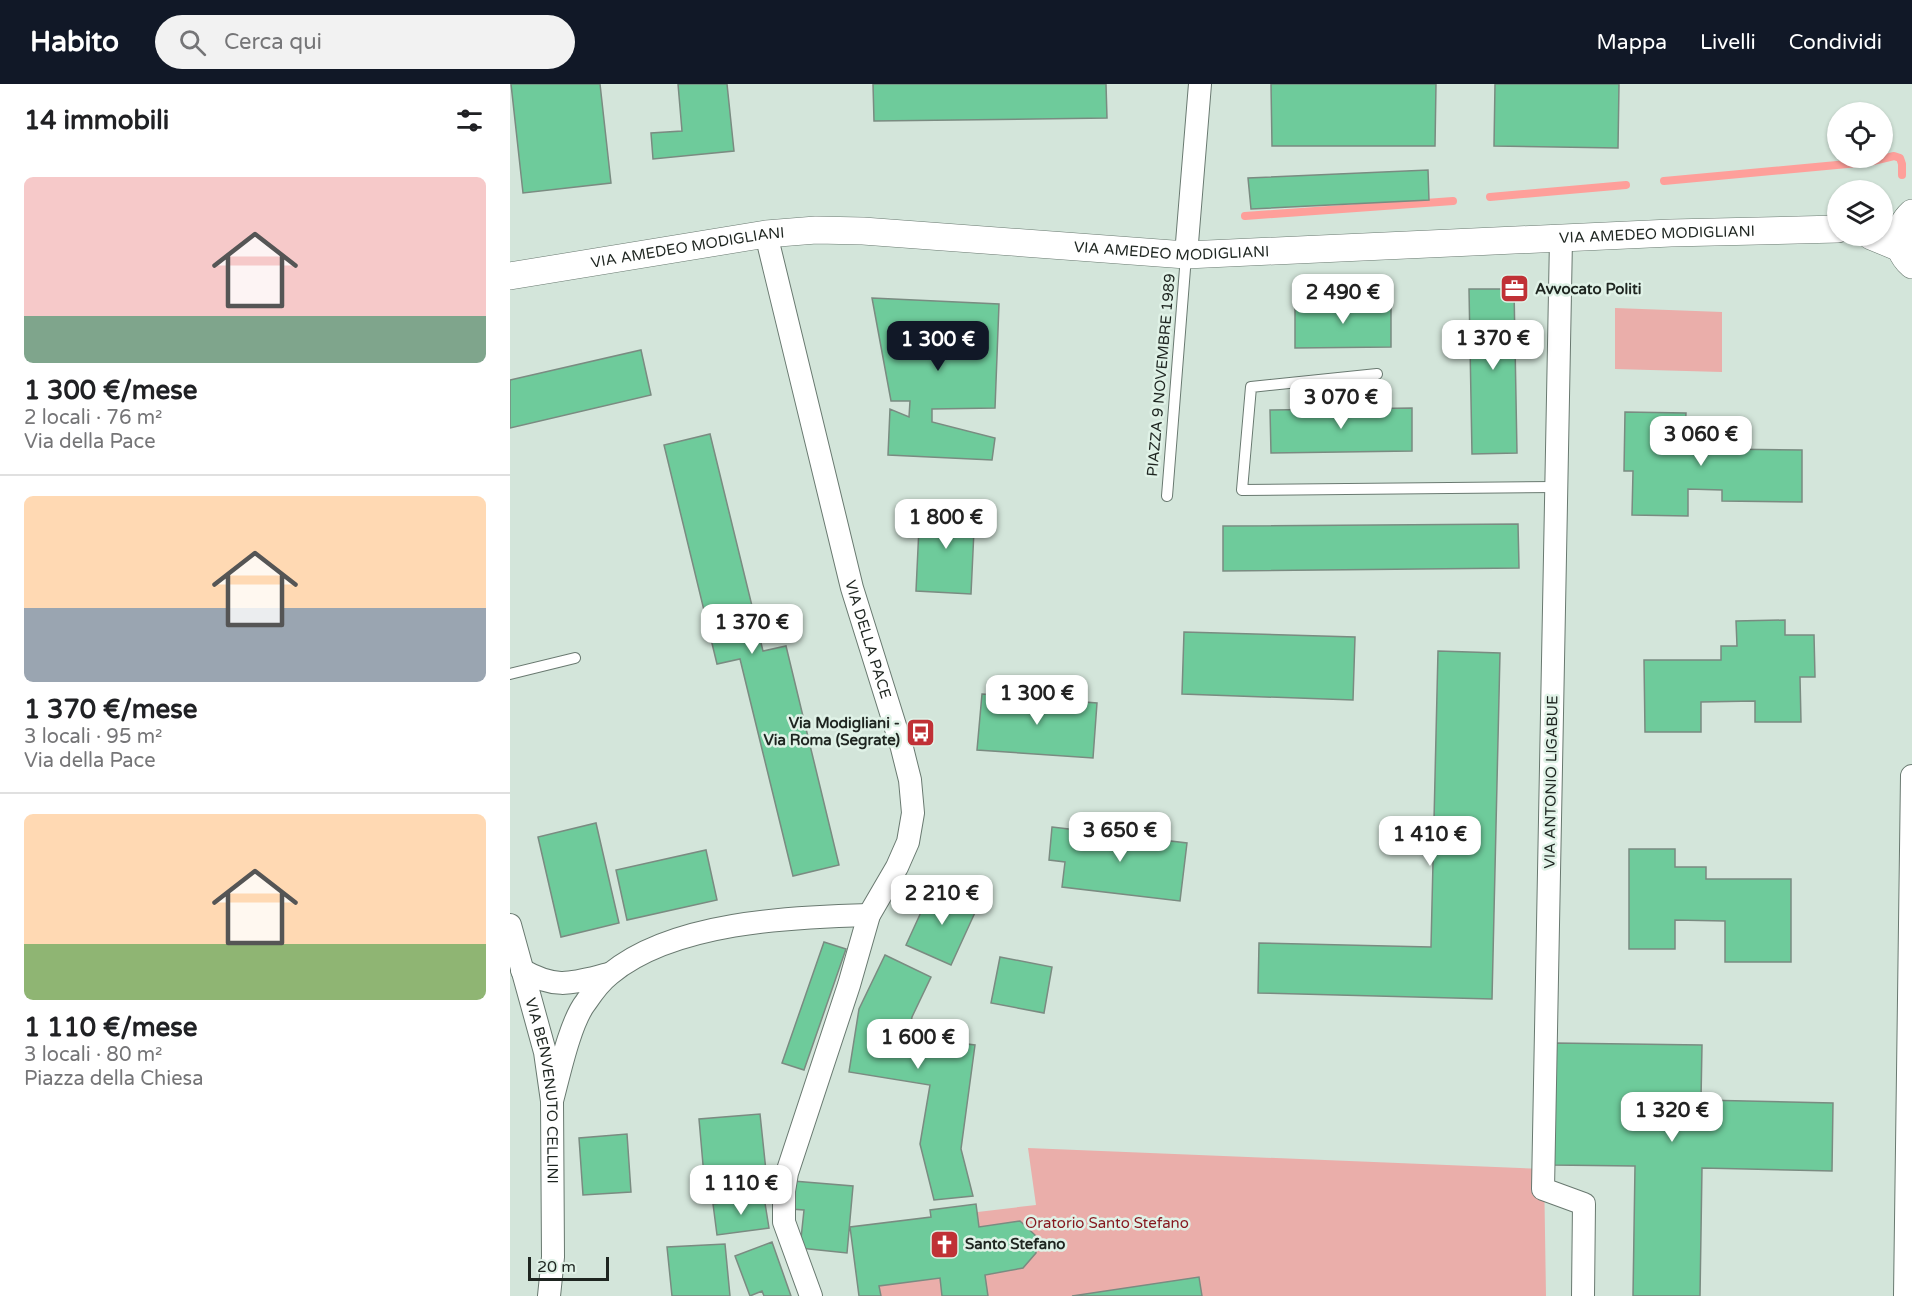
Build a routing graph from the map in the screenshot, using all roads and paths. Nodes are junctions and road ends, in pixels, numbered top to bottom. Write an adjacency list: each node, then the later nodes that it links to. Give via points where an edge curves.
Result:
1 (1200, 84): 8 (street)
2 (1910, 215): 3 (street); 9 (street, via 1899,238)
3 (1893, 219)
4 (1827, 228): 6 (street, VIA AMEDEO MODIGLIANI)
5 (766, 234): 8 (street, VIA AMEDEO MODIGLIANI, via 863,231); 10 (street, VIA AMEDEO MODIGLIANI); 17 (street, VIA DELLA PACE, via 852,588 910,780 913,813 908,842)
6 (1561, 239): 8 (street, VIA AMEDEO MODIGLIANI); 12 (street, VIA ANTONIO LIGABUE)
7 (1888, 246): 9 (street)
8 (1186, 255): 13 (lane, PIAZZA 9 NOVEMBRE 1989)
9 (1906, 257)
10 (510, 276)
11 (1377, 374): 12 (lane, via 1251,387 1242,490)
12 (1556, 487): 26 (street, VIA ANTONIO LIGABUE, via 1543,1189 1584,1204)
13 (1167, 496)
14 (575, 658): 15 (lane)
15 (510, 674)
16 (1912, 776): 27 (street)
17 (869, 915): 20 (street, via 748,923 648,951); 25 (street, VIA DELLA PACE, via 784,1191 784,1222)
18 (510, 926): 19 (street, VIA BENVENUTO CELLINI)
19 (522, 970): 20 (street, via 541,980 570,984); 21 (street, VIA BENVENUTO CELLINI, via 545,1052)
20 (609, 974): 21 (street, via 584,1003)
21 (552, 1101): 22 (street, VIA BENVENUTO CELLINI)
22 (553, 1257): 23 (street, VIA BENVENUTO CELLINI); 24 (street, VIA BENVENUTO CELLINI)
23 (549, 1296)
24 (558, 1296)
25 (811, 1296)
26 (1583, 1296)
27 (1905, 1296)

